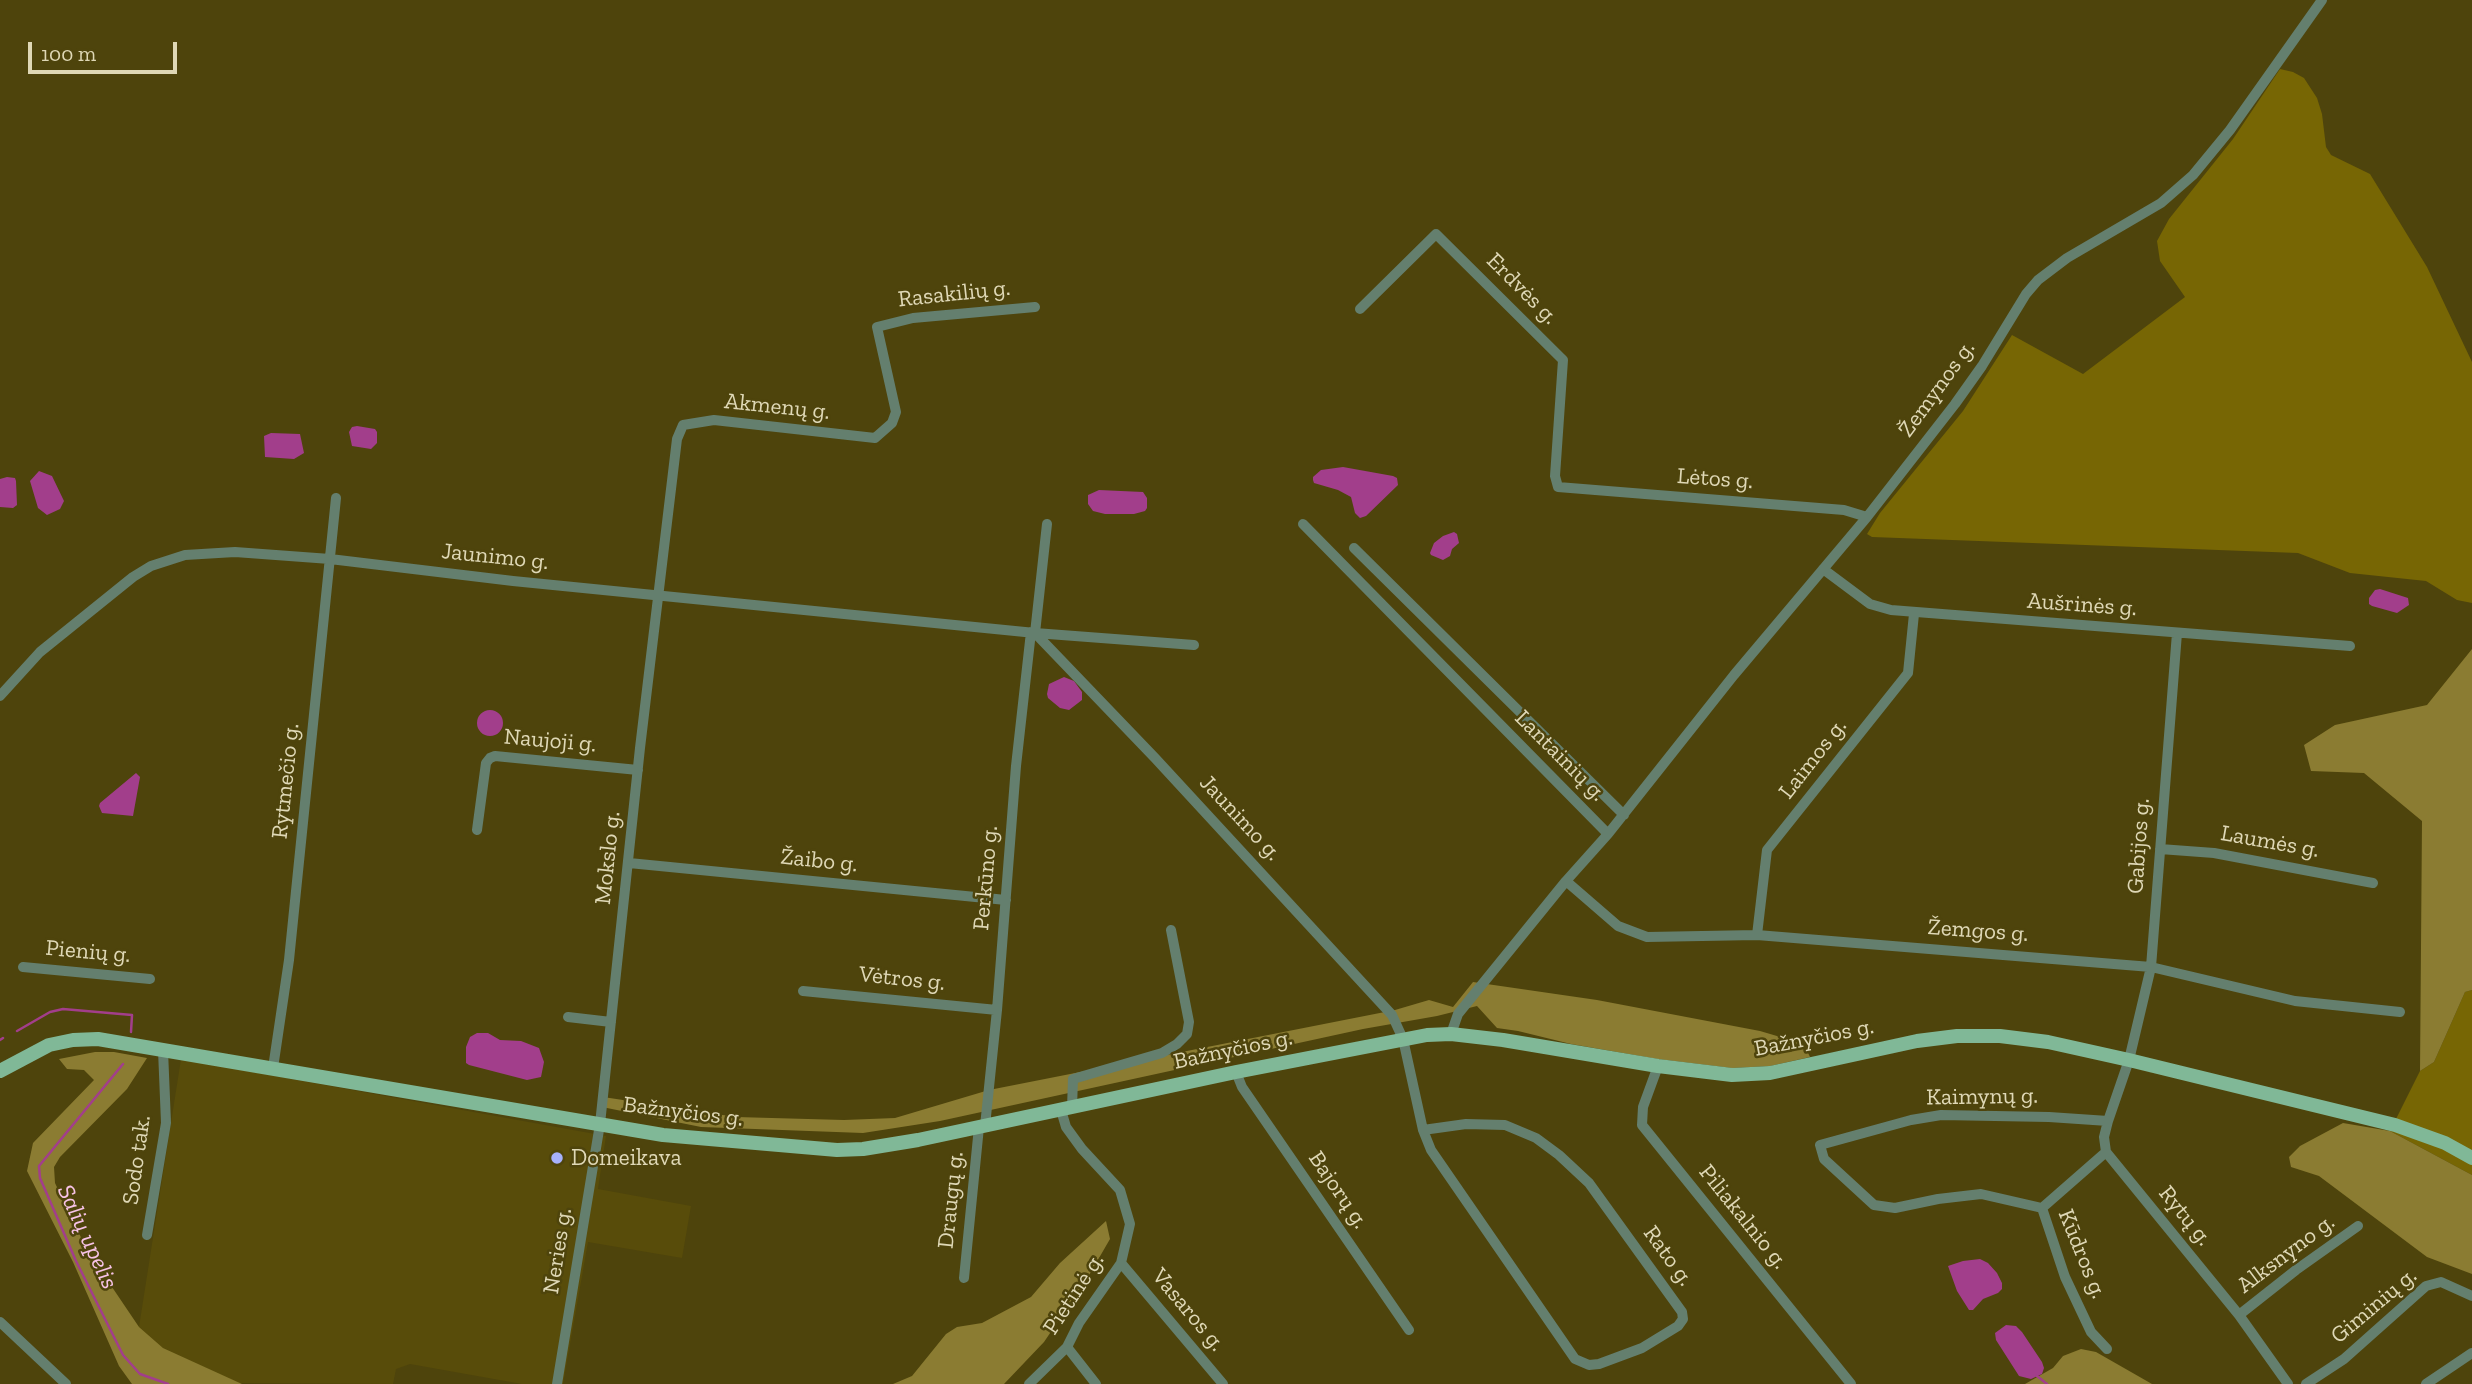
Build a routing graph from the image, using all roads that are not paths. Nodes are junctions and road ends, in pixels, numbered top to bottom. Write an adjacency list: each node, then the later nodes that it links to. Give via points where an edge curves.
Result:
1 (2322, 0): 7 (street, Žemynos g., via 2193,175 2161,203 2038,280 1955,404)
2 (1035, 307): 4 (street, Rasakilių g., via 913,318)
3 (1360, 309): 5 (street, Erdvės g., via 1436,234 1563,360)
4 (877, 327): 13 (street, Akmenų g., via 895,412 892,423 875,438 714,420 683,425 674,455)
5 (1558, 487): 7 (street, Lėtos g., via 1844,510)
6 (336, 498): 11 (street, Rytmečio g.)
7 (1867, 517): 12 (street, Žemynos g.)
8 (1047, 524): 15 (street, Perkūno g.)
9 (1303, 524): 23 (street, Lantainių g.)
10 (1354, 548): 21 (street)
11 (330, 559): 13 (street, Jaunimo g.); 19 (street, Jaunimo g., via 235,552 185,555 151,566 40,652); 44 (street, Rytmečio g., via 289,960)
12 (1823, 569): 14 (street, Aušrinės g., via 1870,604); 21 (street, Žemynos g.)
13 (658, 596): 15 (street, Jaunimo g.); 20 (street, Mokslo g.)
14 (1914, 614): 16 (street, Aušrinės g.); 30 (street, Laimos g., via 1908,673 1768,850)
15 (1033, 633): 17 (street, Jaunimo g.); 28 (street, Perkūno g., via 1016,766); 40 (street, Jaunimo g., via 1384,1004)
16 (2177, 633): 18 (street, Aušrinės g.); 24 (street, Gabijos g.)
17 (1194, 645)
18 (2350, 646)
19 (0, 696)
20 (638, 770): 22 (street, Naujoji g., via 495,756 486,763); 25 (street, Mokslo g.)
21 (1624, 815): 23 (street, Žemynos g.)
22 (477, 830)
23 (1608, 834): 26 (street, Lantainių g.)
24 (2160, 849): 27 (street, Laumės g., via 2214,853); 32 (street, Gabijos g.)
25 (629, 863): 28 (street, Žaibo g.); 38 (street, Mokslo g.)
26 (1566, 881): 30 (street, Žemgos g., via 1618,926 1647,937); 39 (street, Lantainių g., via 1458,1014)
27 (2373, 883)
28 (1006, 900): 35 (street, Perkūno g.)
29 (1171, 930): 47 (street, via 1189,1022 1186,1034 1162,1052 1073,1079)
30 (1758, 935): 32 (street, Žemgos g.)
31 (23, 967): 33 (street, Pienių g.)
32 (2151, 967): 36 (street, Žemgos g., via 2295,1001); 42 (street, Gabijos g.)
33 (150, 979)
34 (803, 990): 35 (street, Vėtros g.)
35 (997, 1010): 50 (street, Perkūno g.)
36 (2400, 1012)
37 (568, 1017): 38 (street)
38 (611, 1022): 49 (street, Mokslo g.)
39 (1451, 1034): 40 (main road, Bažnyčios g.); 43 (main road, Bažnyčios g.)
40 (1402, 1038): 46 (main road, Bažnyčios g.); 51 (street, Rato g.)
41 (163, 1050): 44 (main road, Bažnyčios g.); 45 (main road, Bažnyčios g., via 98,1039 73,1040 37,1050); 57 (street, Sodo tak., via 166,1123)
42 (2129, 1060): 43 (main road, Bažnyčios g., via 2048,1042 1957,1036 1770,1073 1732,1075); 48 (street); 53 (main road, Bažnyčios g., via 2395,1125)
43 (1658, 1066): 72 (street, Piliakalnio g., via 1643,1107 1642,1125)
44 (273, 1068): 49 (main road, Bažnyčios g.)
45 (0, 1071)
46 (1236, 1072): 47 (main road, Bažnyčios g.); 63 (street, Bajorų g.)
47 (1067, 1109): 50 (main road, Bažnyčios g.); 58 (street, Pietinė g., via 1066,1127 1120,1190 1130,1224)
48 (2108, 1121): 52 (street); 54 (street, Kaimynų g., via 1941,1115 1911,1120 1820,1145 1824,1159)
49 (600, 1124): 50 (main road, Bažnyčios g., via 710,1140 837,1150); 68 (street, Neries g.)
50 (982, 1127): 59 (street, Draugų g.)
51 (1423, 1130): 51 (street, Rato g., via 1506,1125 1559,1155 1589,1183 1682,1312 1678,1326 1642,1348 1600,1364 1575,1359 1441,1167)
52 (2106, 1152): 55 (street); 61 (street, Rytų g.)
53 (2472, 1158)
54 (1845, 1180): 55 (street, Kūdros g., via 1874,1205 1895,1208 1981,1194)
55 (2042, 1208): 65 (street, Kūdros g., via 2065,1277 2091,1332)
56 (2358, 1226): 61 (street, Alksnyno g.)
57 (147, 1235)
58 (1121, 1263): 64 (street, Pietinė g.); 71 (street, Vasaros g.)
59 (964, 1278)
60 (2472, 1296): 74 (street, Giminių g., via 2441,1282 2426,1286 2344,1359)
61 (2239, 1315): 73 (street, Rytų g.)
62 (0, 1322): 67 (street)
63 (1409, 1330)
64 (1067, 1347): 69 (street, Pietinė g.); 70 (street)
65 (2107, 1349)
66 (2472, 1353): 75 (street)
67 (66, 1384)
68 (558, 1384)
69 (1030, 1384)
70 (1096, 1384)
71 (1223, 1384)
72 (1851, 1384)
73 (2288, 1384)
74 (2306, 1384)
75 (2426, 1384)

